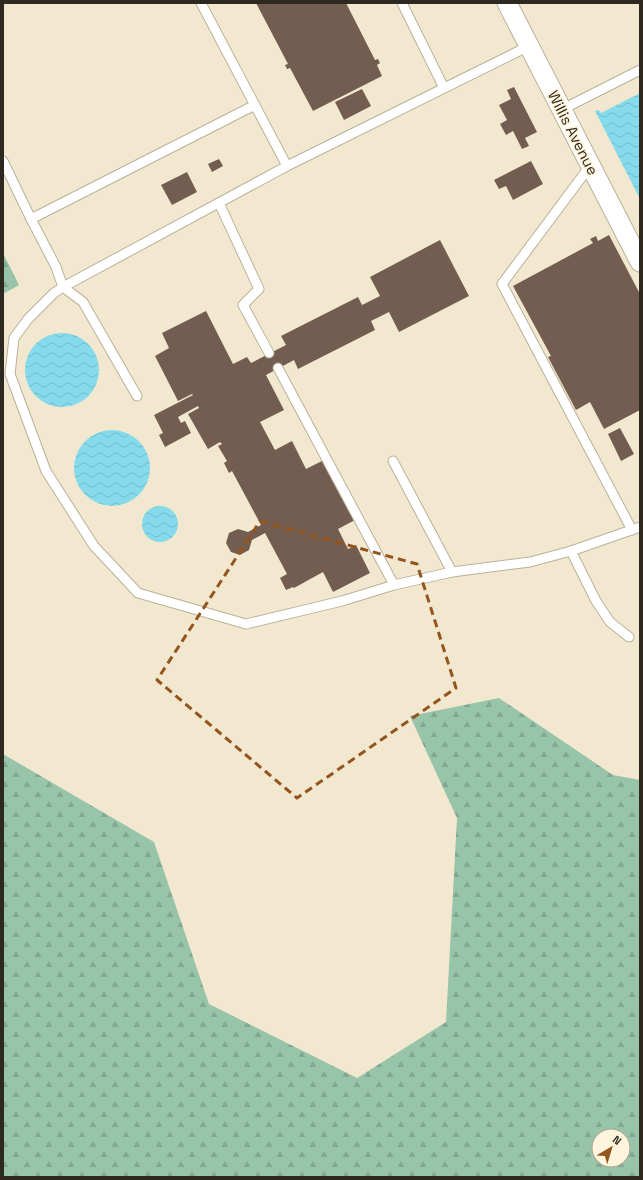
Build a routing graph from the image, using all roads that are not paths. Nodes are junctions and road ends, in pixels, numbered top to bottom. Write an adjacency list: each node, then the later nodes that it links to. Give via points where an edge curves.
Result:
1 (201, 3): 7 (lane)
2 (402, 3): 6 (lane)
3 (507, 3): 4 (street, Willis Avenue)
4 (529, 46): 6 (lane); 8 (street, Willis Avenue)
5 (640, 70): 8 (lane)
6 (444, 88): 10 (lane)
7 (255, 105): 10 (lane); 13 (lane)
8 (561, 110): 11 (street, Willis Avenue)
9 (3, 161): 13 (lane)
10 (287, 166): 12 (lane)
11 (590, 166): 14 (street, Willis Avenue); 20 (lane, via 502,284)
12 (219, 203): 15 (lane); 16 (lane, via 259,288 243,305)
13 (30, 219): 15 (lane, via 56,267)
14 (640, 262)
15 (63, 287): 18 (lane, via 83,302); 23 (lane, via 28,319 14,338 10,374 46,471 94,546 138,593 246,624 342,601)
16 (269, 353)
17 (278, 368): 23 (lane)
18 (138, 396)
19 (393, 461): 22 (lane)
20 (636, 528): 21 (lane)
21 (571, 551): 22 (lane, via 530,562); 24 (lane, via 596,601 610,622)
22 (452, 572): 23 (lane)
23 (394, 585)
24 (629, 637)

